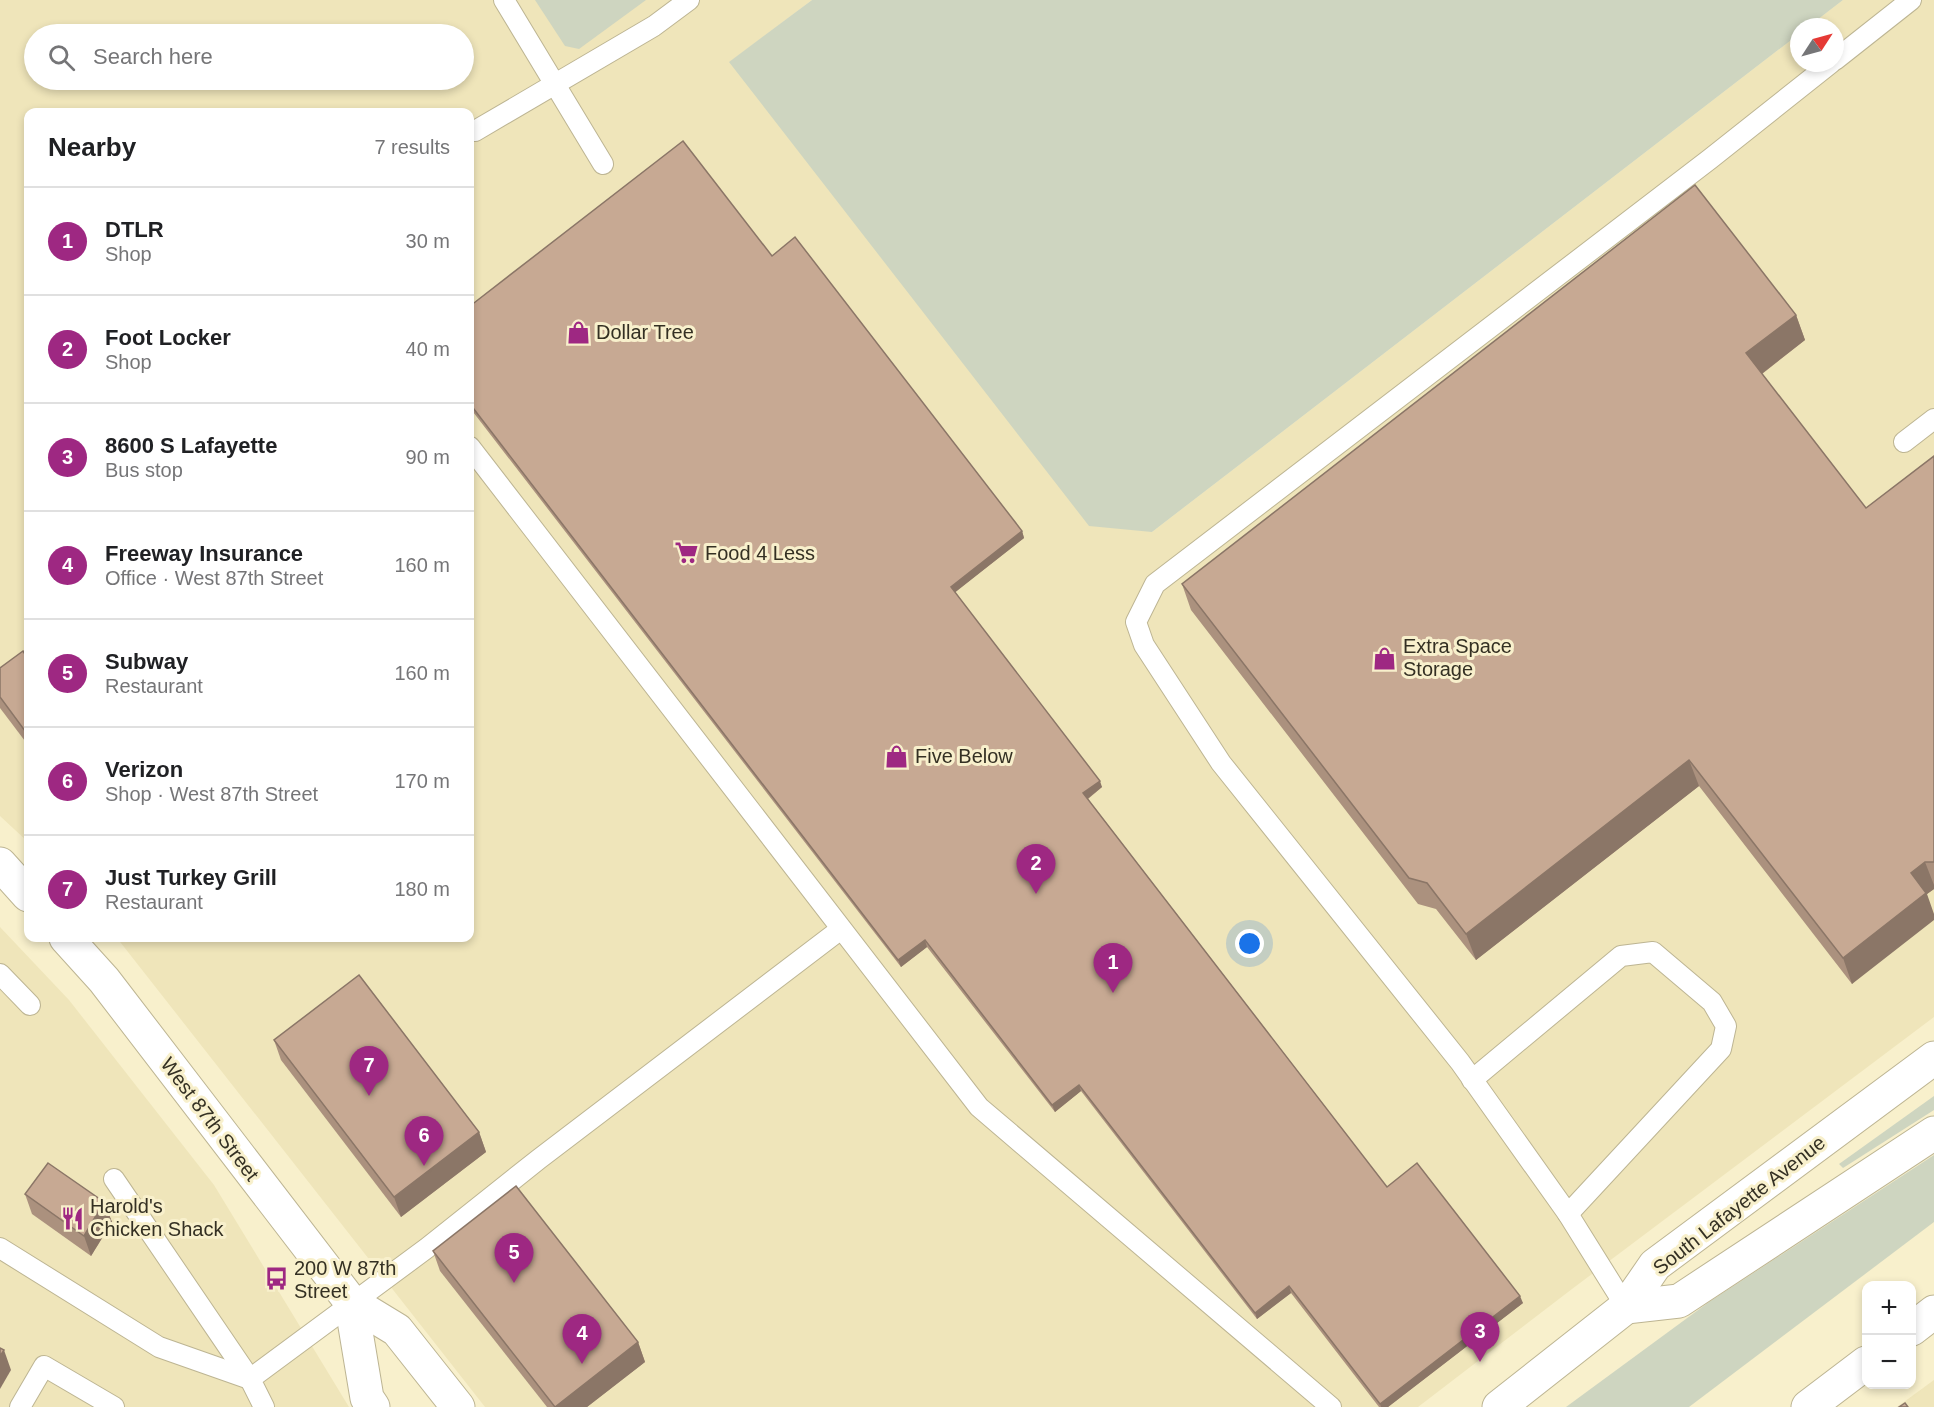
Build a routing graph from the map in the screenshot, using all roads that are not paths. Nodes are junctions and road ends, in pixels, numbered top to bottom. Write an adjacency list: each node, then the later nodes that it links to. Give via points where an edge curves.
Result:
1 (504, 0): 6 (lane)
2 (689, 0): 6 (lane, via 654,26)
3 (1911, 0): 4 (lane)
4 (1844, 53)
5 (1820, 72): 19 (lane, via 1155,584 1136,622 1144,645 1221,763)
6 (555, 85): 7 (lane); 8 (lane)
7 (475, 132)
8 (603, 164)
9 (1934, 419): 10 (lane)
10 (1904, 442)
11 (474, 452): 14 (lane)
12 (0, 864): 13 (main road)
13 (24, 891)
14 (841, 929): 24 (lane, via 427,1248); 35 (lane, via 979,1107)
15 (70, 942): 24 (main road, West 87th Street, via 104,980)
16 (0, 974): 17 (lane)
17 (30, 1005)
18 (1934, 1058): 25 (main road, South Lafayette Avenue, via 1654,1265)
19 (1472, 1080): 22 (lane); 22 (lane, via 1621,956 1653,952 1712,1002 1726,1026 1721,1049)
20 (1934, 1133): 25 (main road, via 1679,1301)
21 (114, 1179): 29 (lane)
22 (1568, 1214): 25 (lane)
23 (0, 1248): 29 (lane, via 159,1347)
24 (351, 1302): 29 (lane); 33 (main road, West 87th Street, via 367,1398); 34 (main road, West 87th Street, via 397,1330)
25 (1626, 1307): 36 (main road, South Lafayette Avenue)
26 (1934, 1312): 27 (main road)
27 (1916, 1325)
28 (1862, 1366): 37 (main road)
29 (250, 1379): 32 (lane)
30 (20, 1407): 31 (lane, via 44,1366)
31 (114, 1407)
32 (264, 1407)
33 (373, 1407)
34 (458, 1407)
35 (1331, 1407)
36 (1499, 1407)
37 (1808, 1407)

